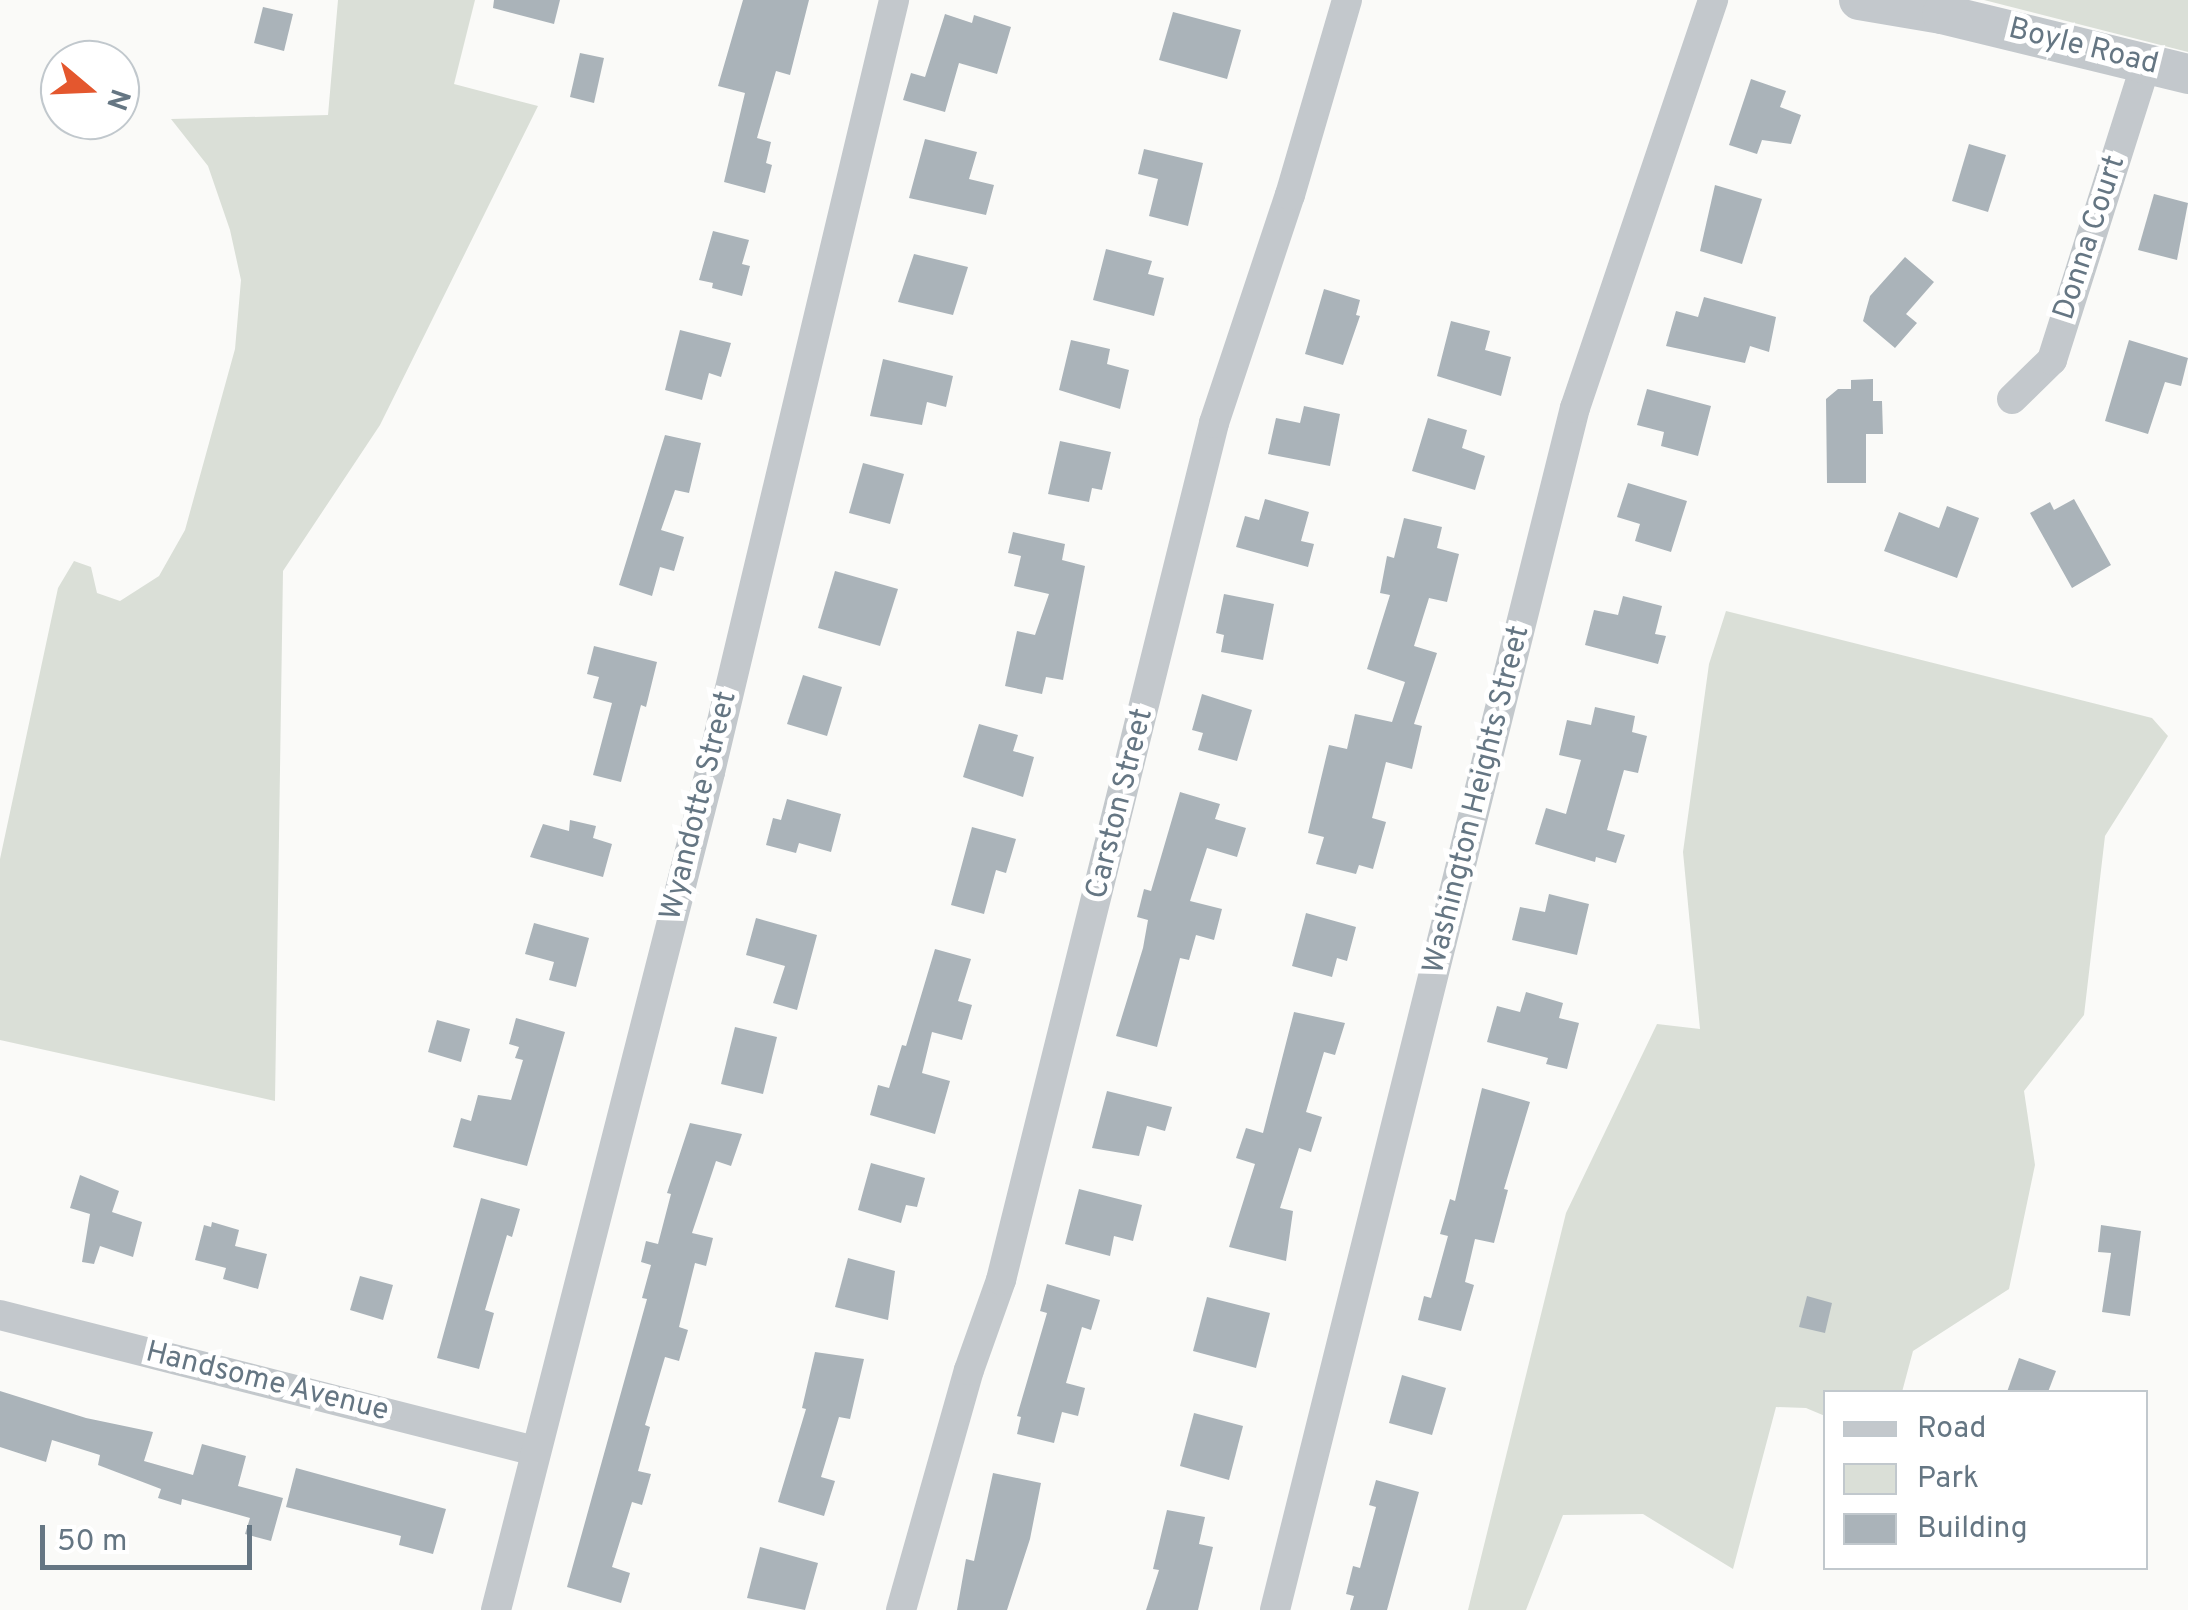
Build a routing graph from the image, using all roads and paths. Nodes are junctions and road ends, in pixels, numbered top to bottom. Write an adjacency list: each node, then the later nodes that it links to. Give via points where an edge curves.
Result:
1 (894, 0): 9 (street, Wyandotte Street, via 710,772)
2 (1347, 0): 11 (street, Carston Street, via 1214,423 1001,1280)
3 (1713, 0): 12 (street, Washington Heights Street, via 1574,408)
4 (1859, 0): 5 (street, Boyle Road)
5 (2146, 64): 6 (street, Boyle Road); 7 (street, Donna Court, via 2052,360)
6 (2188, 74)
7 (2012, 399)
8 (0, 1315): 9 (street, Handsome Avenue)
9 (535, 1452): 10 (street, Wyandotte Street)
10 (496, 1610)
11 (901, 1610)
12 (1275, 1610)

